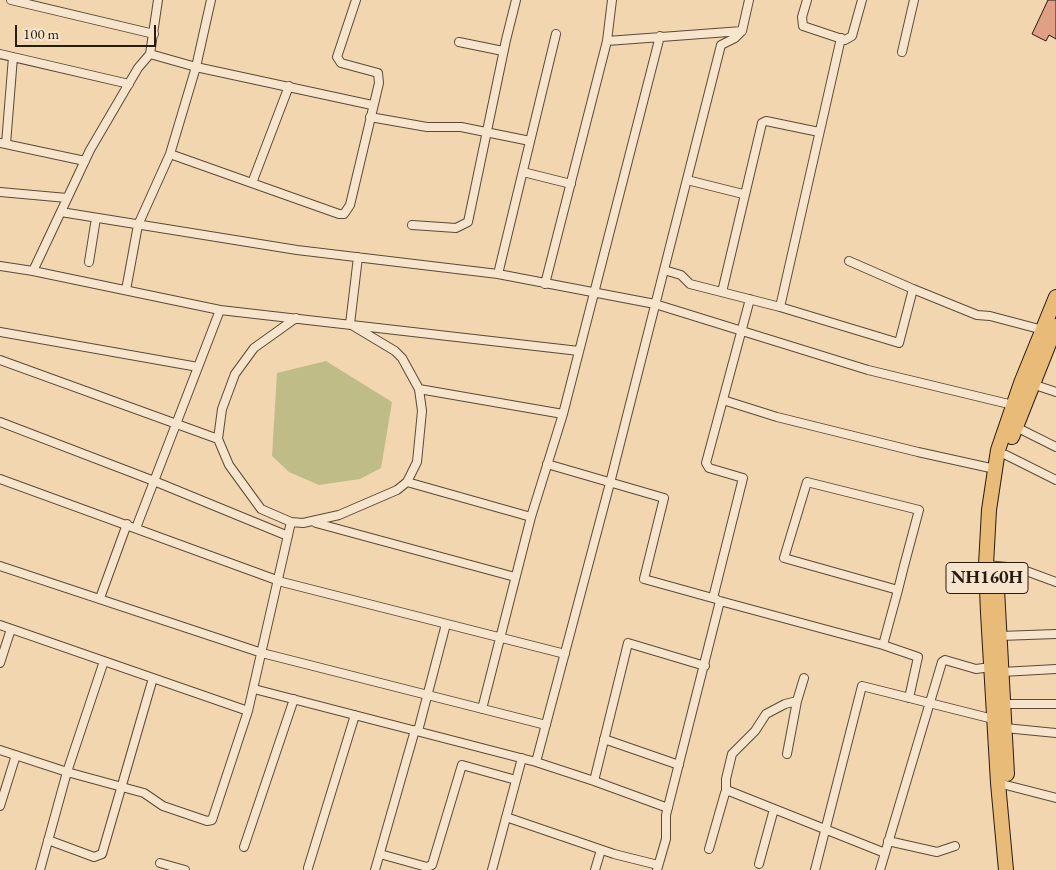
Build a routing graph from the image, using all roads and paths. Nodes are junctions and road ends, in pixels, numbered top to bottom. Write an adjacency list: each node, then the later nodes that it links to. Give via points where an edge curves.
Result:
1 (11, 0): 12 (street)
2 (158, 0): 12 (street)
3 (211, 0): 23 (street)
4 (356, 0): 26 (street, via 337,57 341,63 378,74 379,83)
5 (516, 0): 18 (street)
6 (612, 0): 16 (street)
7 (749, 0): 11 (street)
8 (807, 0): 15 (street, via 802,17 804,26)
9 (862, 0): 15 (street, via 852,36 845,40)
10 (914, 0): 19 (street)
11 (742, 31): 14 (street); 35 (street, via 721,46)
12 (154, 34): 21 (street)
13 (556, 34): 30 (street)
14 (660, 36): 16 (street); 56 (street)
15 (841, 38): 29 (street)
16 (607, 41): 37 (street)
17 (459, 42): 18 (street)
18 (503, 51): 28 (street)
19 (902, 52)
20 (0, 54): 22 (street)
21 (150, 54): 23 (street); 24 (street)
22 (13, 57): 24 (street); 31 (street)
23 (196, 67): 25 (street); 32 (street)
24 (129, 84): 33 (street)
25 (289, 86): 26 (street); 36 (street)
26 (372, 106): 27 (street)
27 (370, 117): 28 (street, via 427,127 461,127); 36 (street, via 350,204 344,214)
28 (487, 132): 30 (street); 44 (street, via 466,225 456,228)
29 (819, 132): 39 (street, via 764,121); 60 (street)
30 (530, 141): 34 (street)
31 (3, 144): 33 (street)
32 (170, 154): 36 (street); 43 (street)
33 (85, 160): 40 (street)
34 (523, 172): 37 (street); 51 (street)
35 (687, 180): 39 (street); 49 (street)
36 (252, 183)
37 (571, 184): 52 (street)
38 (0, 192): 40 (street)
39 (744, 194): 55 (street)
40 (66, 198): 41 (street)
41 (61, 212): 42 (street); 50 (street)
42 (96, 218): 43 (street); 47 (street)
43 (138, 225): 45 (street); 54 (street)
44 (412, 225)
45 (358, 257): 51 (street); 63 (street)
46 (849, 261): 53 (street)
47 (89, 262)
48 (0, 266): 50 (street)
49 (664, 270): 55 (street, via 684,276 690,284); 59 (street)
50 (33, 271): 54 (street)
51 (498, 274): 52 (street)
52 (545, 284): 56 (street)
53 (913, 289): 60 (street, via 900,343); 64 (street, via 977,315)
54 (126, 290): 61 (street)
55 (722, 292): 58 (street)
56 (594, 294): 59 (street); 68 (street)
57 (1056, 297): 64 (highway, NH160H)
58 (750, 299): 60 (street); 65 (street)
59 (655, 304): 65 (street); 89 (street)
60 (780, 307)
61 (220, 310): 62 (street); 70 (street)
62 (296, 318): 63 (street); 80 (street, via 254,348 235,374 222,409)
63 (350, 324): 68 (street); 72 (street, via 395,351)
64 (1050, 328): 67 (highway, NH160H)
65 (742, 331): 74 (street); 75 (street, via 868,370)
66 (0, 332): 70 (street)
67 (1047, 347): 71 (highway, NH160H); 75 (highway, NH160H)
68 (579, 351): 76 (street)
69 (0, 360): 78 (street)
70 (198, 367): 78 (street)
71 (1032, 384): 73 (street); 79 (highway, NH160H)
72 (420, 389): 76 (street); 88 (street, via 419,452)
73 (1056, 392)
74 (724, 400): 84 (street, via 777,417); 103 (street, via 706,466 743,478)
75 (1014, 405): 84 (highway, NH160H)
76 (563, 414): 83 (street)
77 (0, 422): 87 (street)
78 (176, 424): 80 (street); 87 (street)
79 (1016, 427): 81 (street); 82 (highway, NH160H)
80 (218, 439): 91 (street, via 229,465 261,509)
81 (1056, 446)
82 (1006, 455): 86 (street); 97 (highway, NH160H)
83 (547, 464): 89 (street); 90 (street)
84 (995, 468): 97 (highway, NH160H, via 988,510)
85 (0, 479): 93 (street)
86 (1056, 480)
87 (154, 481): 94 (street); 95 (street)
88 (407, 482): 90 (street); 92 (street, via 397,490 356,508)
89 (610, 483): 103 (street, via 664,498 644,579); 112 (street)
90 (531, 517): 98 (street)
91 (291, 522): 92 (street); 95 (street)
92 (314, 522): 98 (street)
93 (127, 524): 94 (street); 102 (street)
94 (136, 528): 99 (street)
95 (288, 536): 99 (street)
96 (0, 566): 102 (street)
97 (991, 566): 100 (street, via 1018,568); 108 (highway, NH160H); 116 (highway, NH160H)
98 (515, 577): 109 (street)
99 (279, 581): 104 (street); 111 (street)
100 (1056, 582)
101 (898, 590): 101 (street, via 919,510 807,482 784,558); 110 (street)
102 (100, 598): 111 (street)
103 (716, 600): 110 (street); 115 (street)
104 (446, 624): 109 (street); 121 (street)
105 (0, 625): 106 (street)
106 (12, 629): 113 (street); 114 (street)
107 (1056, 634): 108 (street)
108 (1000, 636): 116 (highway, NH160H)
109 (500, 637): 112 (street); 128 (street)
110 (883, 644): 122 (street, via 918,657)
111 (262, 653): 120 (street); 121 (street)
112 (565, 654): 132 (street)
113 (104, 661): 118 (street); 142 (street)
114 (0, 663)
115 (705, 666): 135 (street, via 628,643); 141 (street)
116 (996, 669): 117 (street); 125 (street, via 976,669 943,660); 126 (highway, NH160H); 131 (highway, NH160H)
117 (1056, 669)
118 (153, 678): 129 (street); 146 (street)
119 (804, 678): 124 (street)
120 (254, 689): 123 (street); 129 (street)
121 (427, 695): 128 (street); 133 (street)
122 (909, 698): 125 (street); 154 (street, via 862,686)
123 (294, 699): 130 (street); 158 (street)
124 (797, 701): 137 (street); 147 (street, via 766,714 755,731 737,748 730,760)
125 (929, 702): 131 (street); 156 (street)
126 (1003, 704): 127 (street); 131 (highway, NH160H)
127 (1056, 704)
128 (482, 709): 132 (street)
129 (248, 711): 146 (street, via 210,821 162,806 144,792)
130 (355, 715): 133 (street); 165 (street)
131 (1001, 722): 134 (street); 145 (highway, NH160H)
132 (546, 725): 140 (street)
133 (417, 731): 139 (street); 162 (street)
134 (1056, 733)
135 (604, 739): 141 (street); 144 (street)
136 (0, 750): 138 (street)
137 (787, 754)
138 (16, 755): 142 (street); 148 (street)
139 (522, 758): 140 (street); 143 (street)
140 (536, 762): 144 (street)
141 (679, 765): 151 (street)
142 (67, 772): 146 (street); 155 (street)
143 (516, 780): 153 (street); 162 (street, via 462,765 432,865 427,867)
144 (594, 781): 151 (street)
145 (1003, 784): 149 (street); 174 (highway, NH160H); 175 (highway, NH160H)
146 (121, 786): 155 (street, via 104,850 99,856)
147 (726, 791): 152 (street); 159 (street)
148 (1, 797): 150 (street)
149 (1056, 798)
150 (0, 806)
151 (668, 808): 166 (street, via 666,839)
152 (774, 809): 154 (street); 164 (street)
153 (506, 817): 160 (street); 170 (street)
154 (825, 829): 161 (street); 172 (street)
155 (48, 840): 167 (street)
156 (888, 841): 157 (street, via 937,852); 161 (street)
157 (955, 846)
158 (244, 847)
159 (709, 849)
160 (601, 850): 166 (street); 171 (street)
161 (885, 853): 173 (street)
162 (380, 854): 169 (street)
163 (160, 863): 168 (street)
164 (759, 864)
165 (308, 868)
166 (658, 868)
167 (40, 870)
168 (185, 870)
169 (375, 870)
170 (492, 870)
171 (595, 870)
172 (815, 870)
173 (880, 870)
174 (1006, 870)
175 (1014, 870)

